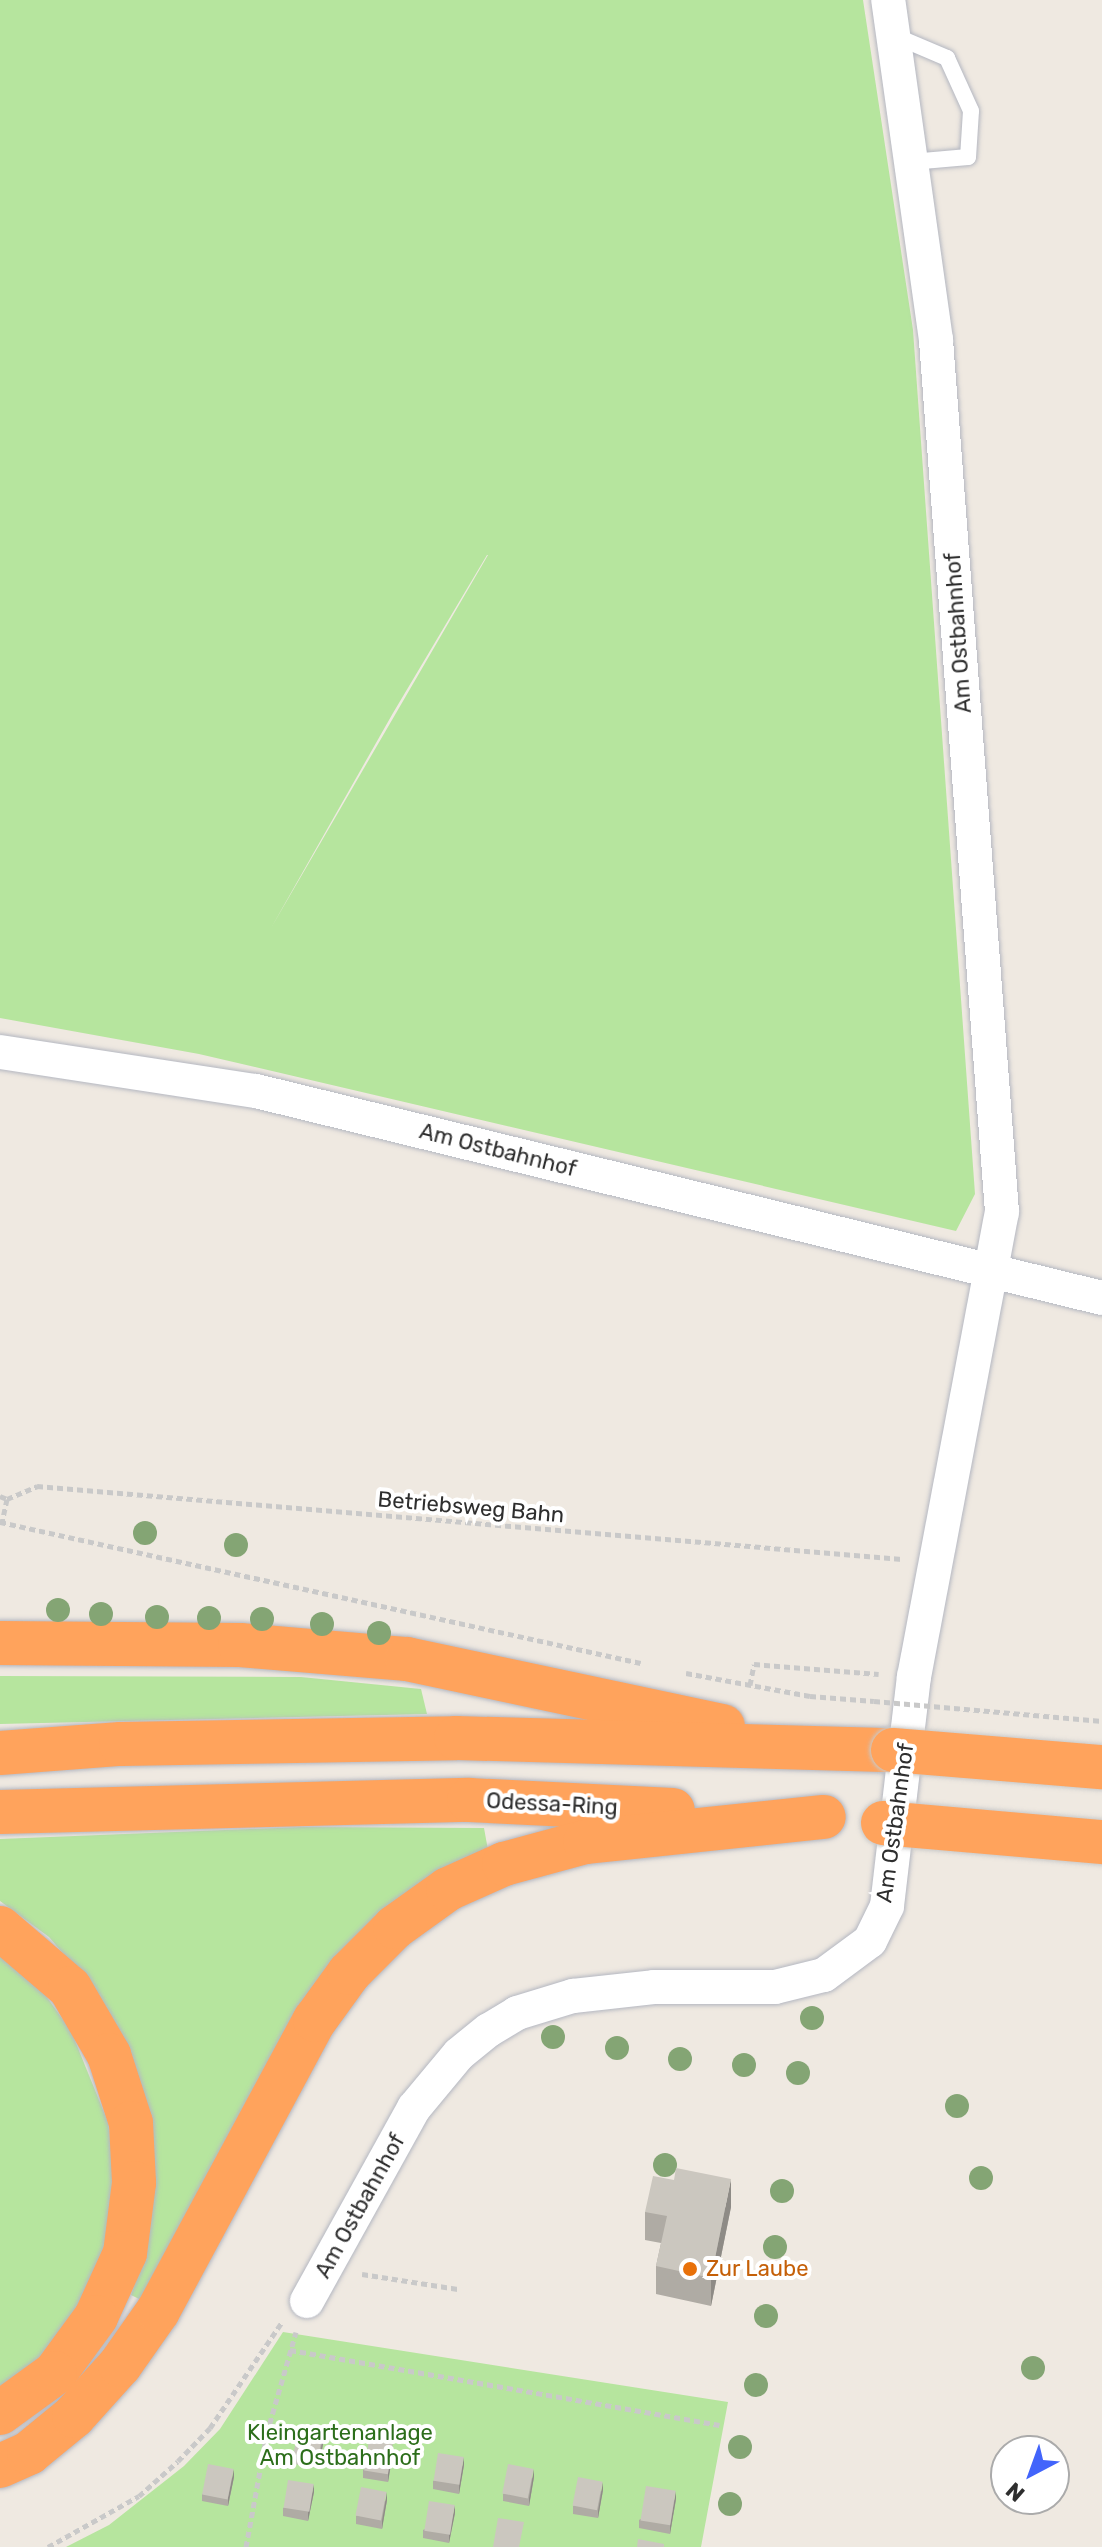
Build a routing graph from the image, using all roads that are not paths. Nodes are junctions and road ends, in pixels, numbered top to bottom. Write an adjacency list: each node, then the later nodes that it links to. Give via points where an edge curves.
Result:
1 (888, 0): 2 (street, Am Ostbahnhof)
2 (893, 35): 3 (street, Am Ostbahnhof); 3 (lane, via 947,58 971,111 968,157)
3 (911, 162): 5 (street, Am Ostbahnhof, via 936,340 1002,1212)
4 (0, 1052): 5 (street, Am Ostbahnhof, via 256,1091)
5 (992, 1267): 6 (street, Am Ostbahnhof); 15 (street, Am Ostbahnhof, via 914,1677 887,1906 870,1941 824,1975 775,1987 654,1987 573,1996 517,2013 489,2030 459,2054 414,2108)
6 (1102, 1298)
7 (0, 1643): 8 (highway, via 240,1645 407,1659)
8 (823, 1748): 9 (highway, via 456,1738 121,1744); 10 (highway, bridge)
9 (0, 1753)
10 (1102, 1767)
11 (0, 1812): 12 (highway, Odessa-Ring, via 469,1800)
12 (824, 1817): 13 (highway, Odessa-Ring, bridge); 17 (highway, via 585,1842 504,1864 448,1889 395,1927 349,1973 315,2020 158,2311 120,2365 74,2416 29,2453)
13 (1102, 1842)
14 (0, 1928): 16 (highway, via 70,1988 109,2055 131,2123 134,2183 125,2253 96,2317 55,2373)
15 (307, 2301)
16 (0, 2413)
17 (0, 2466)

